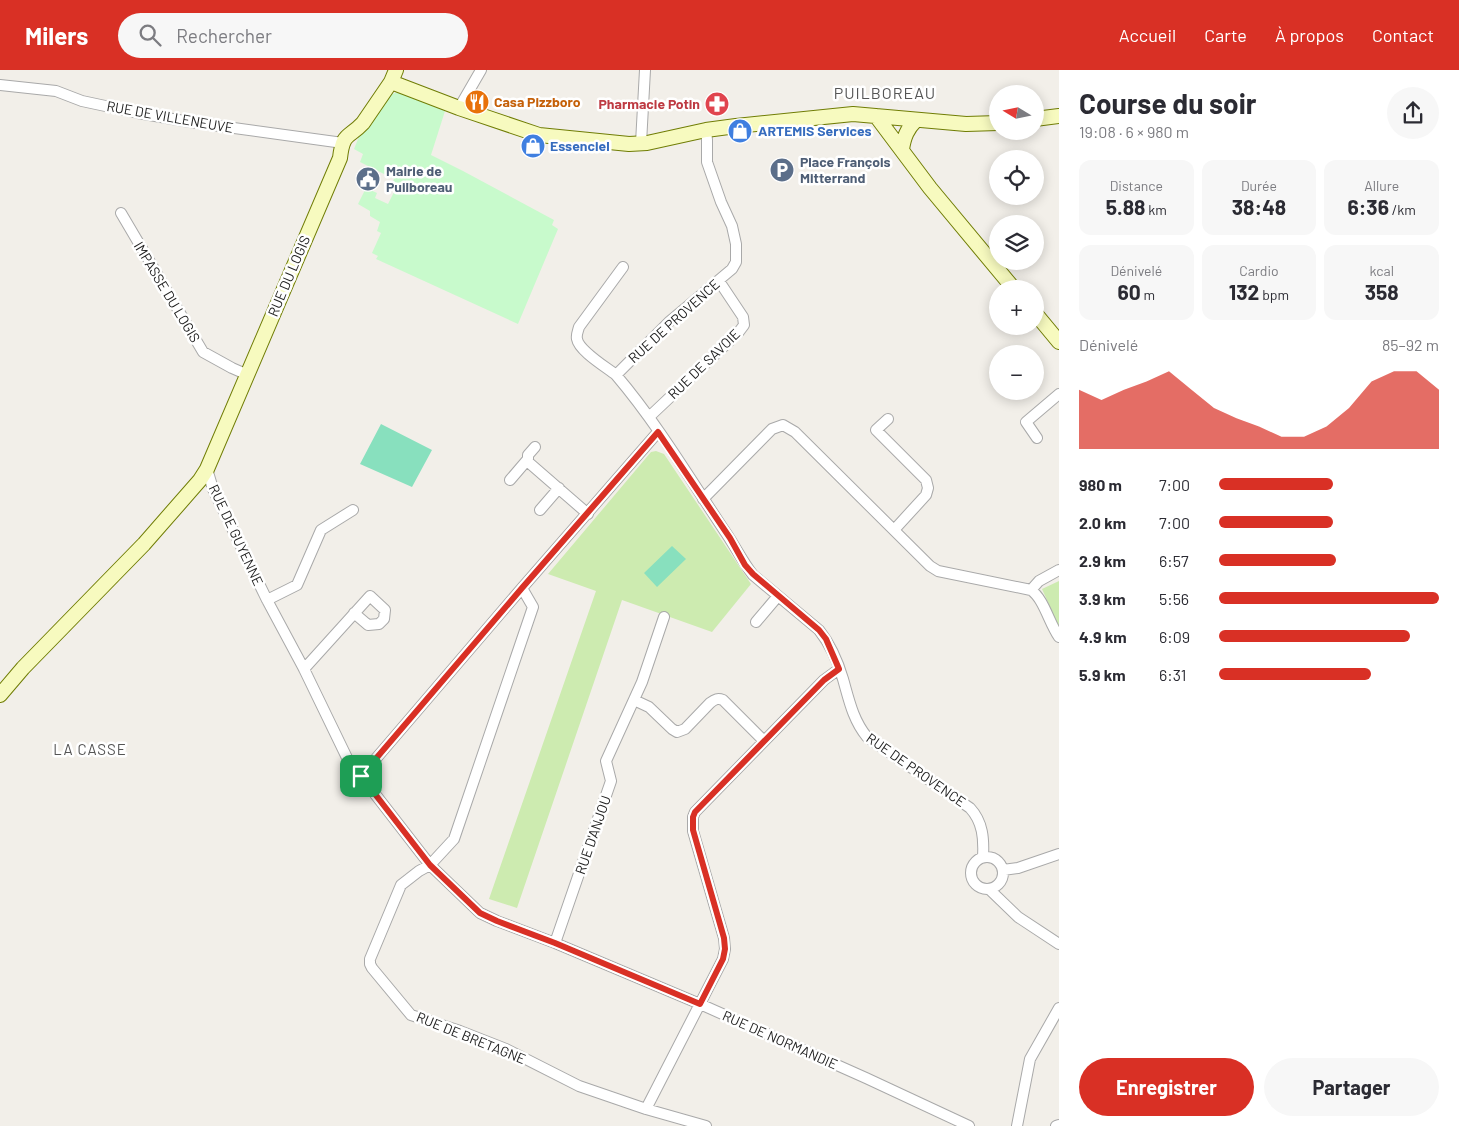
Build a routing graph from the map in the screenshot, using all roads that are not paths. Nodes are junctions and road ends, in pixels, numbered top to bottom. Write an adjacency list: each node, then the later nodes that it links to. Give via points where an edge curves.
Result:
1 (481, 70): 5 (street)
2 (645, 70): 13 (street)
3 (393, 76): 5 (street); 12 (street, via 363,123)
4 (0, 85): 12 (street, RUE DE VILLENEUVE, via 56,91 147,115)
5 (459, 108): 13 (street, via 539,135)
6 (876, 116): 9 (street); 11 (street, via 852,114); 14 (street)
7 (1059, 116): 8 (street)
8 (1044, 118)
9 (916, 120): 10 (street); 14 (street, via 905,134)
10 (989, 123)
11 (706, 130): 13 (street); 18 (street, RUE DE PROVENCE, via 707,162 736,244 736,262)
12 (342, 143): 22 (street, RUE DU LOGIS, via 340,158)
13 (641, 143)
14 (902, 149): 17 (street)
15 (121, 213): 22 (street, IMPASSE DU LOGIS, via 203,352)
16 (623, 266): 21 (street, via 577,334 583,350)
17 (1007, 280)
18 (719, 281): 21 (street, RUE DE PROVENCE, via 670,321); 24 (street, RUE DE SAVOIE, via 743,317 744,325)
19 (1044, 324): 20 (street)
20 (1059, 342)
21 (616, 374): 24 (street, RUE DE PROVENCE)
22 (248, 375): 30 (street, RUE DU LOGIS)
23 (1059, 394): 27 (street, via 1026,422)
24 (649, 417): 26 (street, RUE DE PROVENCE)
25 (888, 419): 37 (street, via 876,430 926,480 928,488 926,495)
26 (658, 432): 33 (street, RUE DE PROVENCE); 36 (street)
27 (1038, 438)
28 (535, 447): 29 (street)
29 (527, 461): 31 (street); 32 (street)
30 (204, 475): 42 (street, RUE DE GUYENNE); 49 (street, RUE DU LOGIS, via 144,544)
31 (510, 480)
32 (559, 488): 35 (street); 36 (street)
33 (703, 499): 37 (street, via 772,429 783,425 795,432); 41 (street, RUE DE PROVENCE, via 745,565)
34 (353, 510): 42 (street, RUE DE GUYENNE, via 321,530 297,585)
35 (540, 510)
36 (588, 514): 39 (street)
37 (894, 530): 40 (street, via 938,572)
38 (1059, 570): 40 (street, via 1039,581)
39 (522, 588): 52 (street); 55 (street, RUE DE BRETAGNE, via 533,607 454,839)
40 (1031, 590): 46 (street, via 1039,598)
41 (778, 596): 45 (street); 48 (street, RUE DE PROVENCE, via 822,635)
42 (267, 600): 47 (street, RUE DE GUYENNE)
43 (354, 613): 47 (street)
44 (664, 617): 50 (street, RUE D'ANJOU)
45 (756, 622)
46 (1059, 637)
47 (304, 669): 52 (street, RUE DE GUYENNE, via 350,764)
48 (839, 669): 51 (street, via 824,680); 54 (street, RUE DE PROVENCE, via 856,720 867,737 977,816 981,825)
49 (0, 695)
50 (634, 700): 51 (street, via 649,707 677,732 685,729 710,702 720,699); 58 (street, RUE D'ANJOU, via 606,761 611,781)
51 (764, 742): 60 (street, via 693,817 693,830 725,949)
52 (361, 776): 55 (street, RUE DE NORMANDIE)
53 (1059, 854): 56 (street)
54 (983, 857): 56 (street, via 994,859); 57 (street, via 972,867 972,878 975,884)
55 (430, 865): 58 (street, RUE DE NORMANDIE, via 480,913); 62 (street, RUE DE BRETAGNE, via 401,885 370,959 372,968 411,1014 506,1049 579,1086)
56 (1002, 870): 57 (street, via 1000,882)
57 (989, 889): 59 (street, via 1018,918)
58 (555, 943): 60 (street, RUE DE NORMANDIE)
59 (1059, 944)
60 (700, 1004): 62 (street); 64 (street, RUE DE NORMANDIE)
61 (1059, 1008): 65 (street, via 1030,1059)
62 (646, 1109): 63 (street, RUE DE BRETAGNE)
63 (706, 1126)
64 (969, 1126)
65 (1017, 1126)

